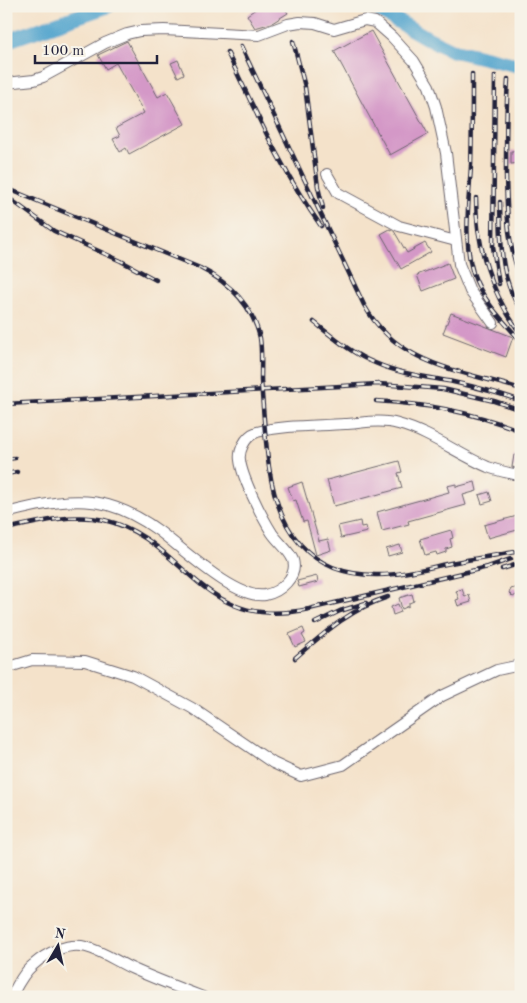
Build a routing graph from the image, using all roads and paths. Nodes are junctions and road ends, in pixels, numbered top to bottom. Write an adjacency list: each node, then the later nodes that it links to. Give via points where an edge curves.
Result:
1 (6, 83): 3 (lane, via 43,77 105,43 140,31 260,35 300,22 334,29 365,20 375,22 414,62 429,86 444,139)
2 (327, 174): 3 (lane, via 338,193 399,226)
3 (456, 242): 4 (lane, via 464,278)
4 (492, 323)
5 (521, 476): 6 (lane, via 487,466 393,422 255,433 244,443 240,461 267,524 294,562 286,584 262,596 237,588 149,524 116,507 59,502)
6 (6, 513)
7 (521, 666): 8 (lane, via 497,670 442,696 343,765 301,776 273,763 192,708 133,676 85,660 32,660)
8 (6, 668)
9 (11, 997): 10 (lane, via 32,965 54,951 84,946)
10 (203, 997)

